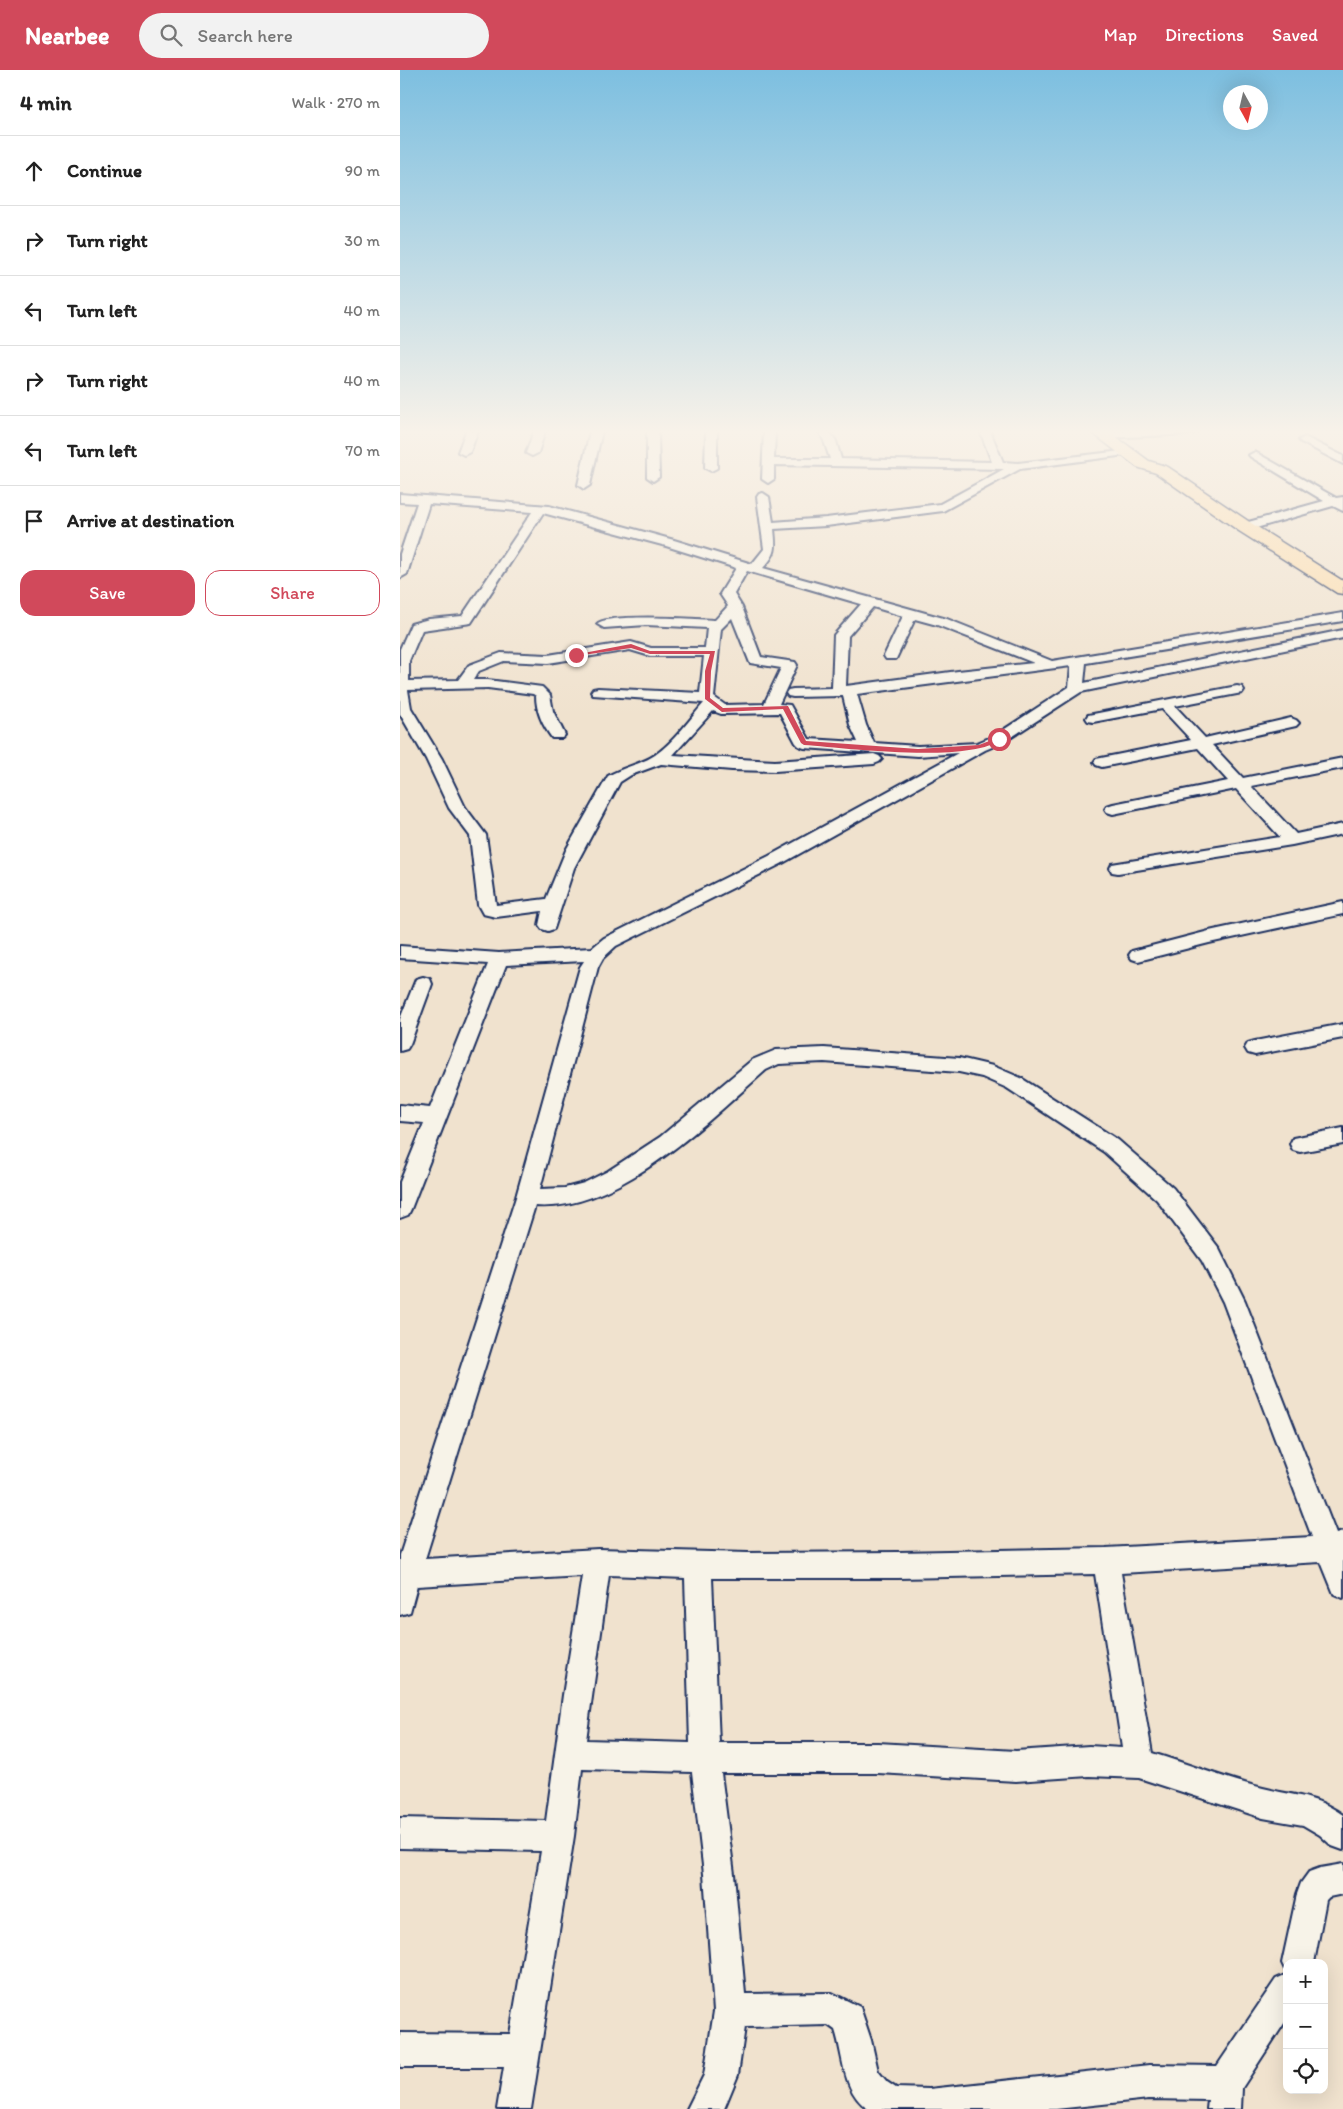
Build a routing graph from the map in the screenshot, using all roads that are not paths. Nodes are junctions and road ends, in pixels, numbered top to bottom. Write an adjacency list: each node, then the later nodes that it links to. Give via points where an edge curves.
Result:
1 (416, 526): 9 (street)
2 (529, 526): 24 (street, via 466,620 429,622 416,627 402,661)
3 (608, 526): 8 (street)
4 (767, 526): 8 (street, via 770,549 766,558)
5 (1225, 526): 12 (highway)
6 (1248, 526): 7 (street)
7 (1245, 527): 10 (highway)
8 (748, 567): 11 (street); 13 (street, via 727,594)
9 (400, 574)
10 (1343, 588)
11 (870, 602): 14 (street); 27 (street, via 841,635)
12 (1343, 603)
13 (735, 607): 17 (street); 32 (street, via 755,660 790,665)
14 (911, 614): 20 (street); 22 (street, via 942,622)
15 (1343, 618): 21 (street)
16 (604, 624): 17 (street, via 646,621)
17 (719, 624): 19 (street, via 714,628)
18 (1343, 634): 25 (street)
19 (713, 652): 23 (street, via 650,652 631,646 548,659 506,656 474,668); 30 (street, via 708,671)
20 (890, 656)
21 (1079, 660): 22 (street); 25 (street)
22 (1051, 666): 27 (street)
23 (464, 684): 24 (street); 35 (street, via 495,684 537,690 543,696 546,715)
24 (401, 686): 48 (street, via 404,708 434,759 457,808 478,836 489,910)
25 (1076, 688): 37 (street, via 999,739)
26 (1238, 690): 31 (street)
27 (844, 691): 29 (street); 38 (street)
28 (598, 692): 30 (street)
29 (793, 693)
30 (710, 700): 32 (street, via 722,710); 40 (street, via 681,739)
31 (1165, 704): 33 (street); 36 (street)
32 (770, 708): 38 (street, via 785,708 804,743)
33 (1093, 718)
34 (1291, 723): 36 (street)
35 (557, 735)
36 (1201, 743): 41 (street); 43 (street)
37 (980, 747): 39 (street); 52 (street, via 774,860 610,942)
38 (868, 748): 39 (street)
39 (918, 751): 40 (street, via 872,759 775,766)
40 (660, 759): 48 (street, via 614,779 574,854)
41 (1102, 762)
42 (1343, 763): 43 (street)
43 (1239, 784): 44 (street); 46 (street)
44 (1113, 809)
45 (1343, 829): 46 (street)
46 (1292, 840): 47 (street)
47 (1118, 868)
48 (552, 904): 50 (street)
49 (1343, 908): 53 (street)
50 (548, 925)
51 (400, 952): 54 (street)
52 (597, 954): 54 (street); 63 (street, via 589,967)
53 (1138, 956)
54 (499, 959): 60 (street)
55 (423, 984): 57 (street)
56 (1343, 1030): 58 (street)
57 (400, 1044)
58 (1255, 1048)
59 (400, 1113): 60 (street)
60 (437, 1117): 64 (street)
61 (1343, 1136): 62 (street)
62 (1300, 1144)
63 (527, 1197): 65 (street, via 565,1198 610,1180 662,1147 759,1065 776,1057 824,1055 959,1065 986,1071 1014,1083 1111,1146 1165,1194 1210,1254 1234,1301 1266,1389); 69 (street)
64 (400, 1209)
65 (1337, 1547): 66 (street); 70 (street)
66 (1106, 1561): 68 (street); 74 (street)
67 (598, 1562): 68 (street); 69 (street); 72 (street)
68 (698, 1565): 73 (street)
69 (404, 1574): 71 (street)
70 (1343, 1585)
71 (400, 1602)
72 (570, 1754): 73 (street); 77 (street)
73 (705, 1758): 74 (street, via 878,1758 1016,1766 1089,1761); 81 (street, via 719,1874)
74 (1139, 1763): 76 (street, via 1263,1803 1307,1810)
75 (400, 1833): 77 (street)
76 (1343, 1835)
77 (559, 1836): 83 (street)
78 (1343, 1879): 79 (street, via 1320,1883 1312,1894)
79 (1299, 1959)
80 (1283, 1997): 84 (street)
81 (730, 2011): 84 (street, via 832,2009 848,2019 863,2079 891,2105 929,2106 1149,2082); 86 (street, via 724,2069)
82 (400, 2050): 83 (street)
83 (524, 2051): 85 (street)
84 (1224, 2096)
85 (514, 2109)
86 (704, 2109)

